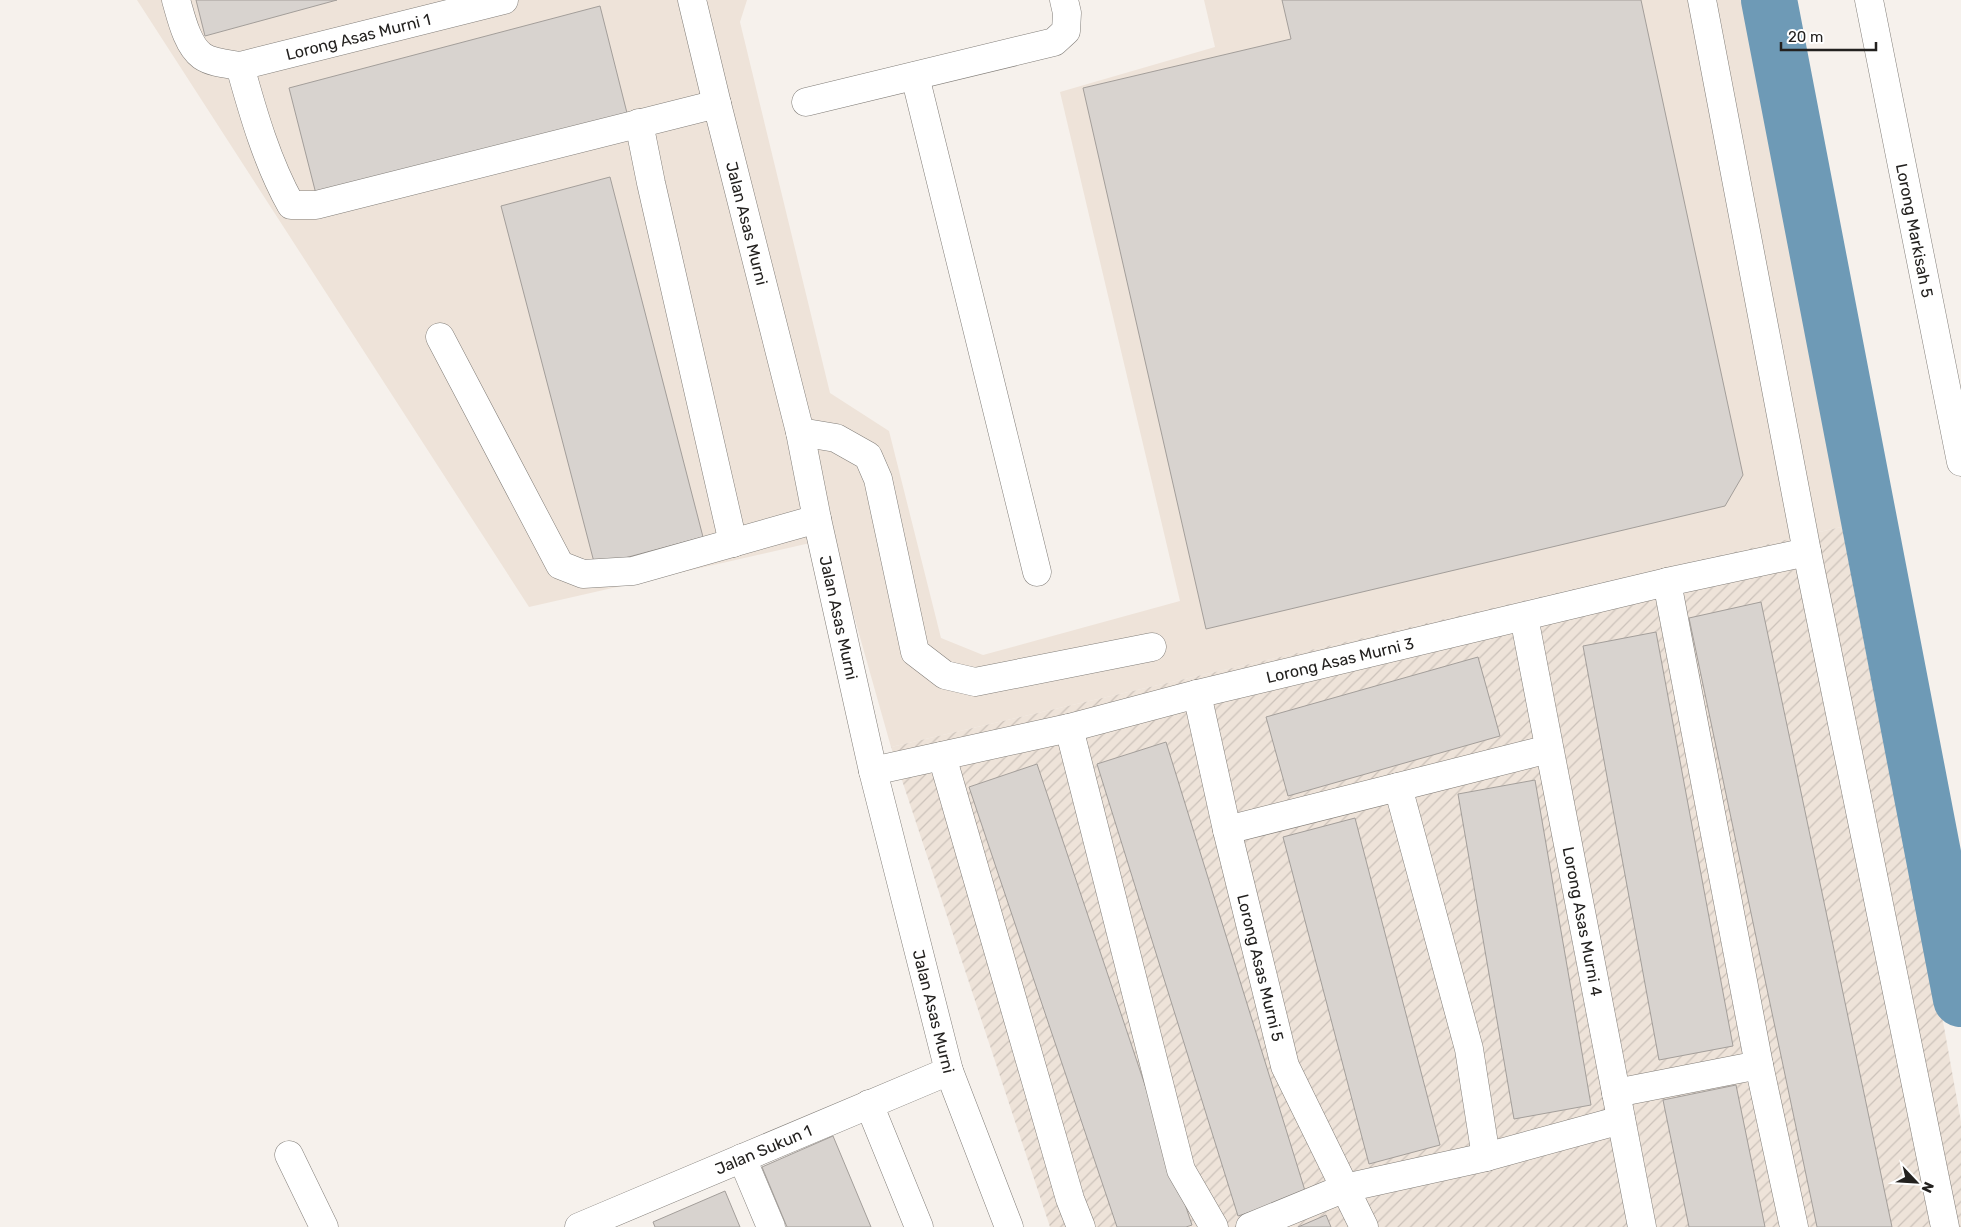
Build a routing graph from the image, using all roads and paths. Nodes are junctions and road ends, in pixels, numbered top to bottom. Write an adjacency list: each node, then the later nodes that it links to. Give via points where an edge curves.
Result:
1 (176, 0): 7 (street, via 188,38 202,56)
2 (504, 0): 7 (street, Lorong Asas Murni 1)
3 (692, 0): 10 (street, Jalan Asas Murni)
4 (1064, 0): 8 (street, via 1066,31 1054,42)
5 (1702, 0): 17 (street)
6 (1869, 0): 14 (street, Lorong Markisah 5)
7 (240, 66): 11 (street, via 253,115 291,205 316,205)
8 (915, 76): 9 (street); 18 (street)
9 (806, 102)
10 (717, 104): 11 (street); 13 (street, Jalan Asas Murni)
11 (639, 123): 16 (street)
12 (440, 337): 16 (street, via 560,565 583,574 633,571)
13 (800, 432): 15 (street, Jalan Asas Murni); 21 (street, via 836,438 868,456 878,479 915,652 945,675 975,682)
14 (1961, 462)
15 (817, 519): 16 (street); 26 (street, Jalan Asas Murni)
16 (732, 543)
17 (1807, 552): 19 (street, Lorong Asas Murni 3); 50 (street)
18 (1038, 572)
19 (1667, 582): 20 (street, Lorong Asas Murni 3); 29 (street)
20 (1524, 617): 22 (street, Lorong Asas Murni 3); 24 (street, Lorong Asas Murni 4)
21 (1152, 648)
22 (1197, 694): 23 (street, Lorong Asas Murni 3); 28 (street, Lorong Asas Murni 5)
23 (1069, 728): 25 (street, Lorong Asas Murni 3); 45 (street, via 1181,1170)
24 (1549, 749): 27 (street); 31 (street, Lorong Asas Murni 4)
25 (942, 756): 26 (street, Lorong Asas Murni 3); 44 (street, via 1070,1199)
26 (873, 771): 30 (street, Jalan Asas Murni)
27 (1398, 787): 28 (street); 35 (street, via 1468,1049)
28 (1227, 830): 37 (street, Lorong Asas Murni 5, via 1285,1066)
29 (1759, 1065): 31 (street); 49 (street)
30 (948, 1071): 32 (street, Jalan Sukun 1); 43 (street, Jalan Asas Murni)
31 (1616, 1093): 33 (street, Lorong Asas Murni 4)
32 (869, 1104): 36 (street, Jalan Sukun 1); 42 (street)
33 (1621, 1120): 35 (street); 48 (street, Lorong Asas Murni 4)
34 (290, 1155): 39 (street)
35 (1486, 1157): 37 (street)
36 (742, 1158): 38 (street, Jalan Sukun 1); 41 (street)
37 (1345, 1188): 46 (street); 47 (street, Lorong Asas Murni 5)
38 (617, 1220): 40 (street, Jalan Sukun 1)
39 (324, 1227)
40 (579, 1227)
41 (770, 1227)
42 (919, 1227)
43 (1009, 1227)
44 (1081, 1227)
45 (1214, 1227)
46 (1250, 1227)
47 (1364, 1227)
48 (1642, 1227)
49 (1794, 1227)
50 (1945, 1227)

